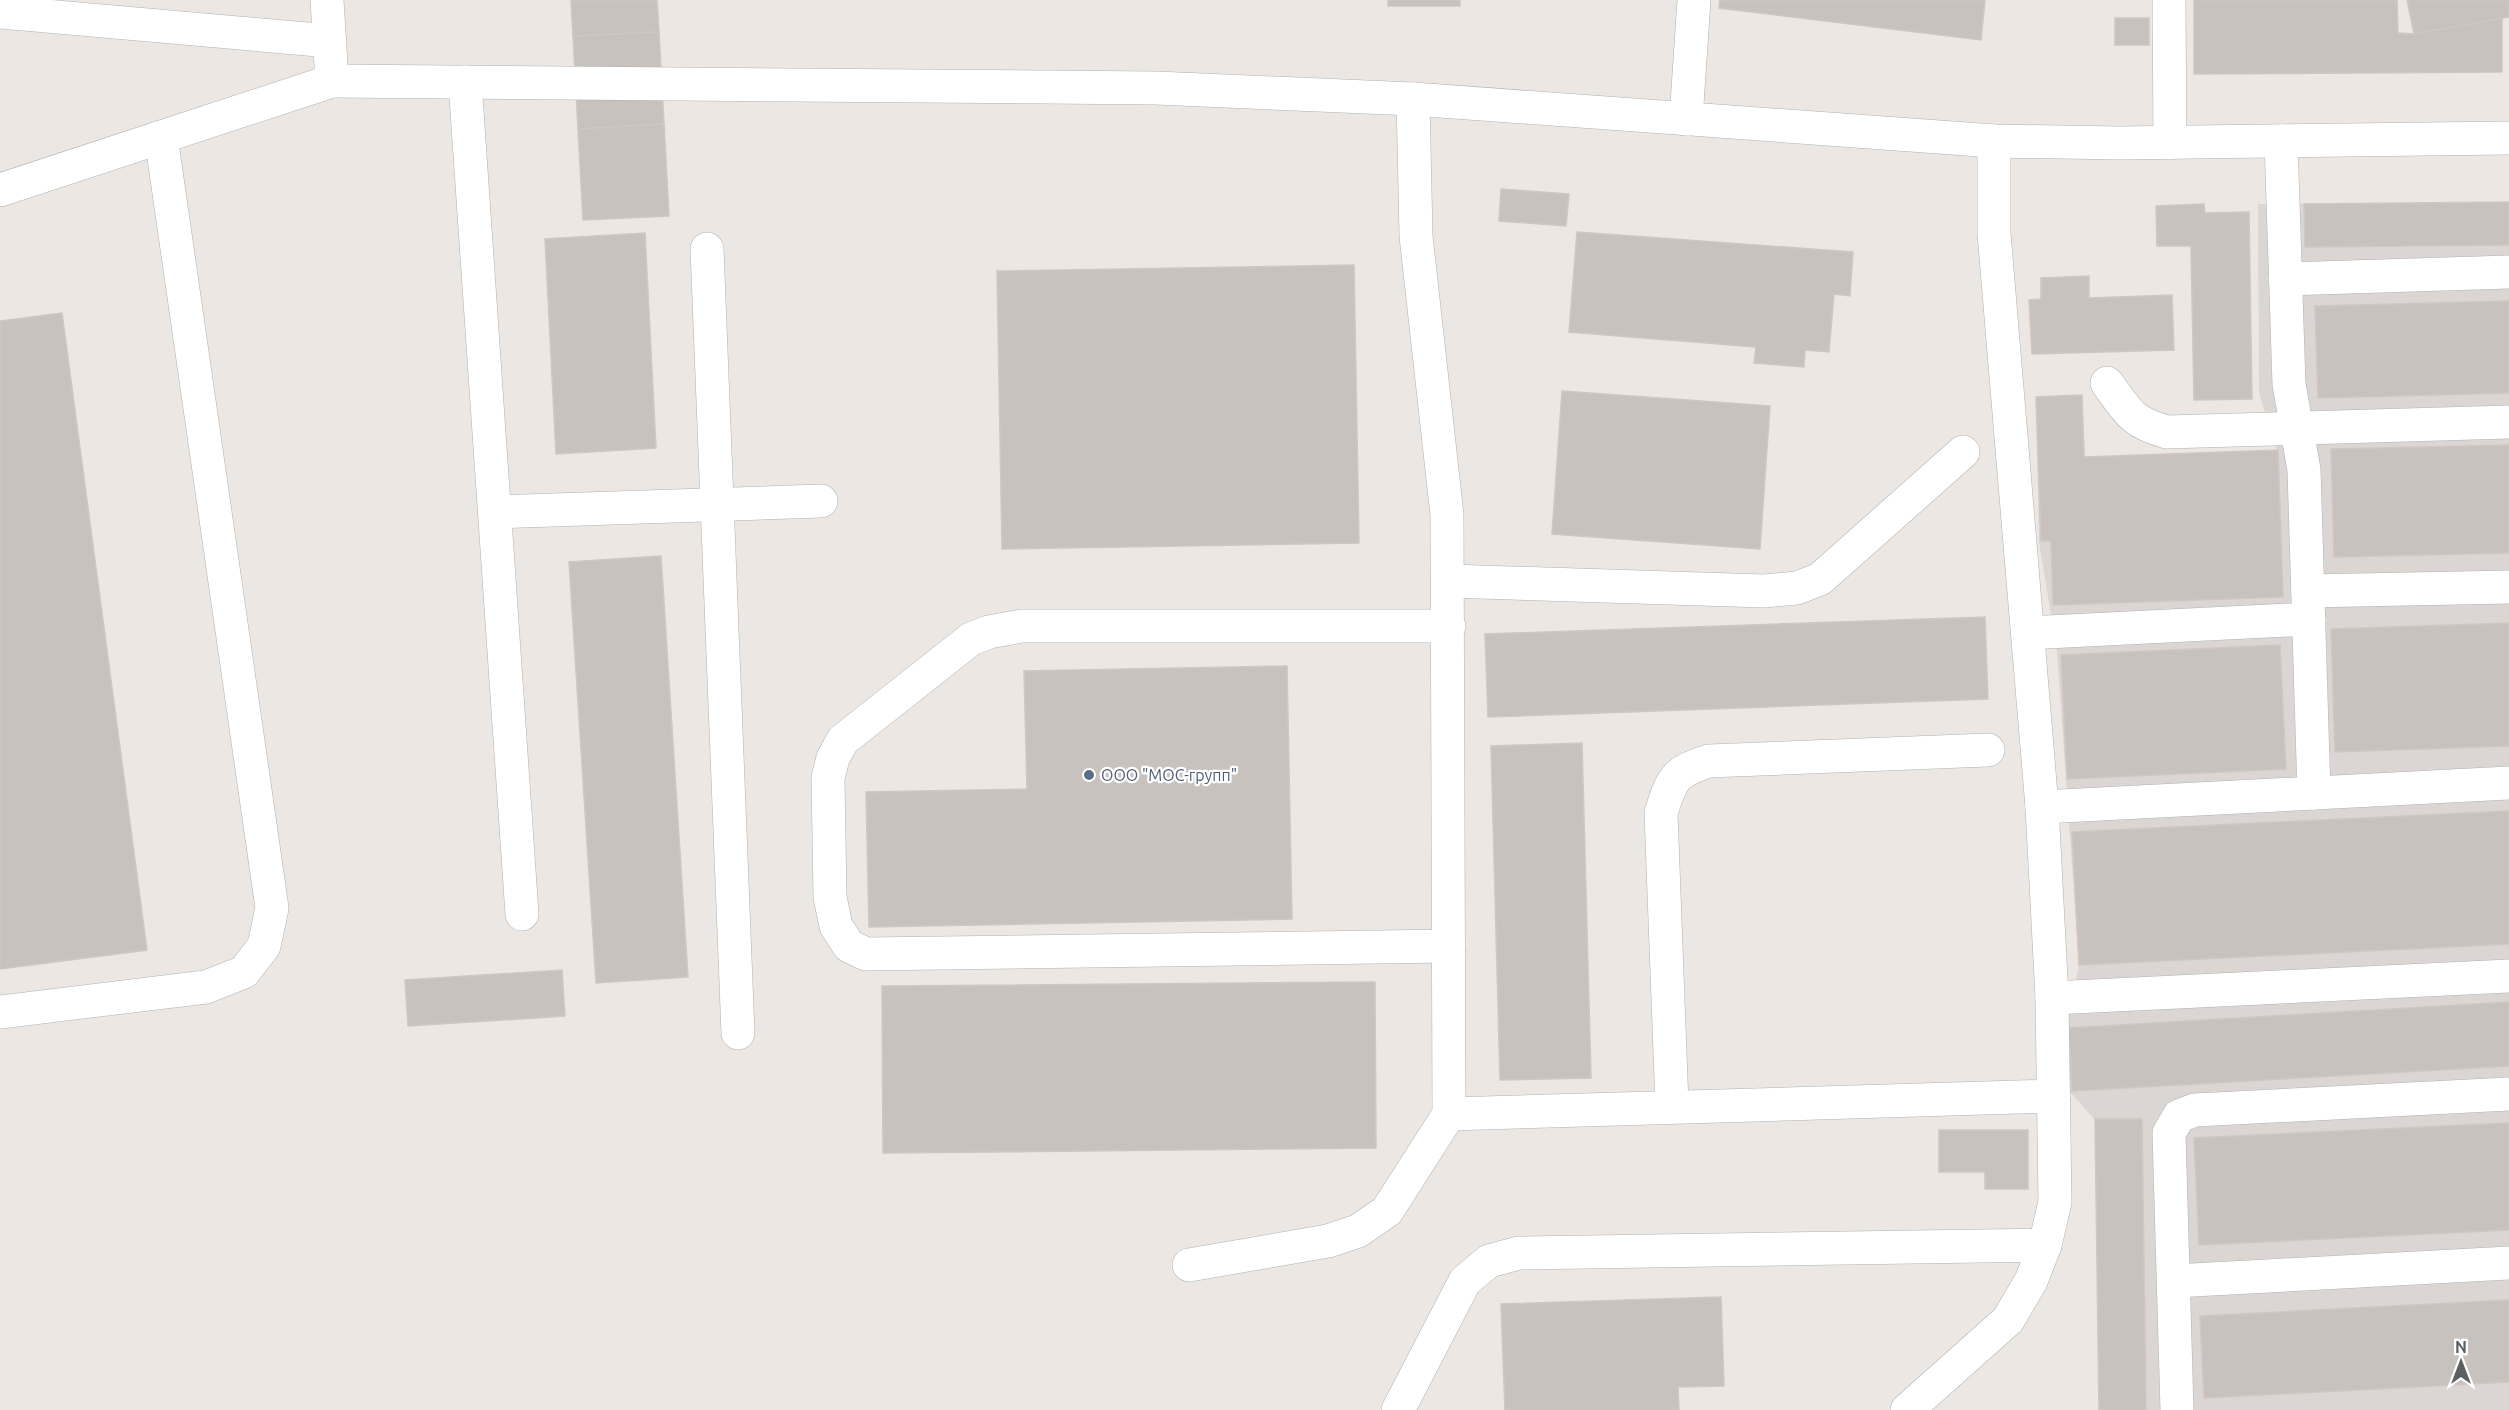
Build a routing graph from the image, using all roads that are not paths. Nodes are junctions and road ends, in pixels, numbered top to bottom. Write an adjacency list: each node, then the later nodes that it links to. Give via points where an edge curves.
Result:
1 (327, 0): 5 (street)
2 (1694, 0): 9 (street)
3 (2169, 0): 14 (street)
4 (0, 12): 5 (street)
5 (330, 41): 6 (street)
6 (332, 81): 7 (street); 10 (street)
7 (465, 82): 8 (street, via 1156,88); 25 (street)
8 (1413, 99): 9 (street); 26 (street, via 1416,236 1447,515)
9 (1686, 119): 12 (street)
10 (161, 137): 15 (street); 39 (street, via 272,908 264,946 244,972 206,987)
11 (2509, 138): 13 (street)
12 (1994, 141): 14 (street); 30 (street, via 1994,233)
13 (2281, 141): 14 (street); 18 (street)
14 (2170, 143)
15 (0, 190)
16 (706, 249): 24 (street)
17 (2509, 272): 18 (street)
18 (2285, 279): 21 (street, via 2289,384)
19 (2107, 383): 21 (street, via 2132,417 2168,432)
20 (2509, 422): 21 (street)
21 (2297, 428): 28 (street, via 2304,470)
22 (1963, 452): 26 (street, via 1820,579 1797,588 1764,591)
23 (820, 501): 24 (street)
24 (717, 504): 25 (street); 40 (street)
25 (495, 512): 35 (street)
26 (1449, 581): 29 (street)
27 (2509, 587): 28 (street)
28 (2308, 605): 30 (street); 33 (street)
29 (1449, 626): 36 (street); 36 (street, via 1022,626 989,632 971,639 843,740 828,778 830,897 836,926 849,946 866,954)
30 (2029, 633): 34 (street)
31 (1988, 750): 43 (street, via 1709,761 1685,769 1670,784 1661,813)
32 (2509, 783): 33 (street)
33 (2314, 793): 34 (street)
34 (2042, 807): 38 (street)
35 (522, 914)
36 (1449, 946): 44 (street)
37 (2509, 976): 38 (street)
38 (2052, 999): 42 (street)
39 (0, 1012)
40 (738, 1033)
41 (2509, 1094): 48 (street, via 2195,1110 2179,1116 2169,1133)
42 (2054, 1096): 43 (street); 45 (street, via 2055,1202)
43 (1672, 1106): 44 (street)
44 (1449, 1114): 47 (street, via 1387,1211 1358,1231 1328,1241)
45 (2045, 1245): 49 (street, via 1519,1253 1489,1261 1466,1281); 50 (street, via 2031,1281 2008,1320)
46 (2509, 1263): 48 (street)
47 (1189, 1265)
48 (2174, 1281): 51 (street)
49 (1398, 1410)
50 (1907, 1410)
51 (2177, 1410)

